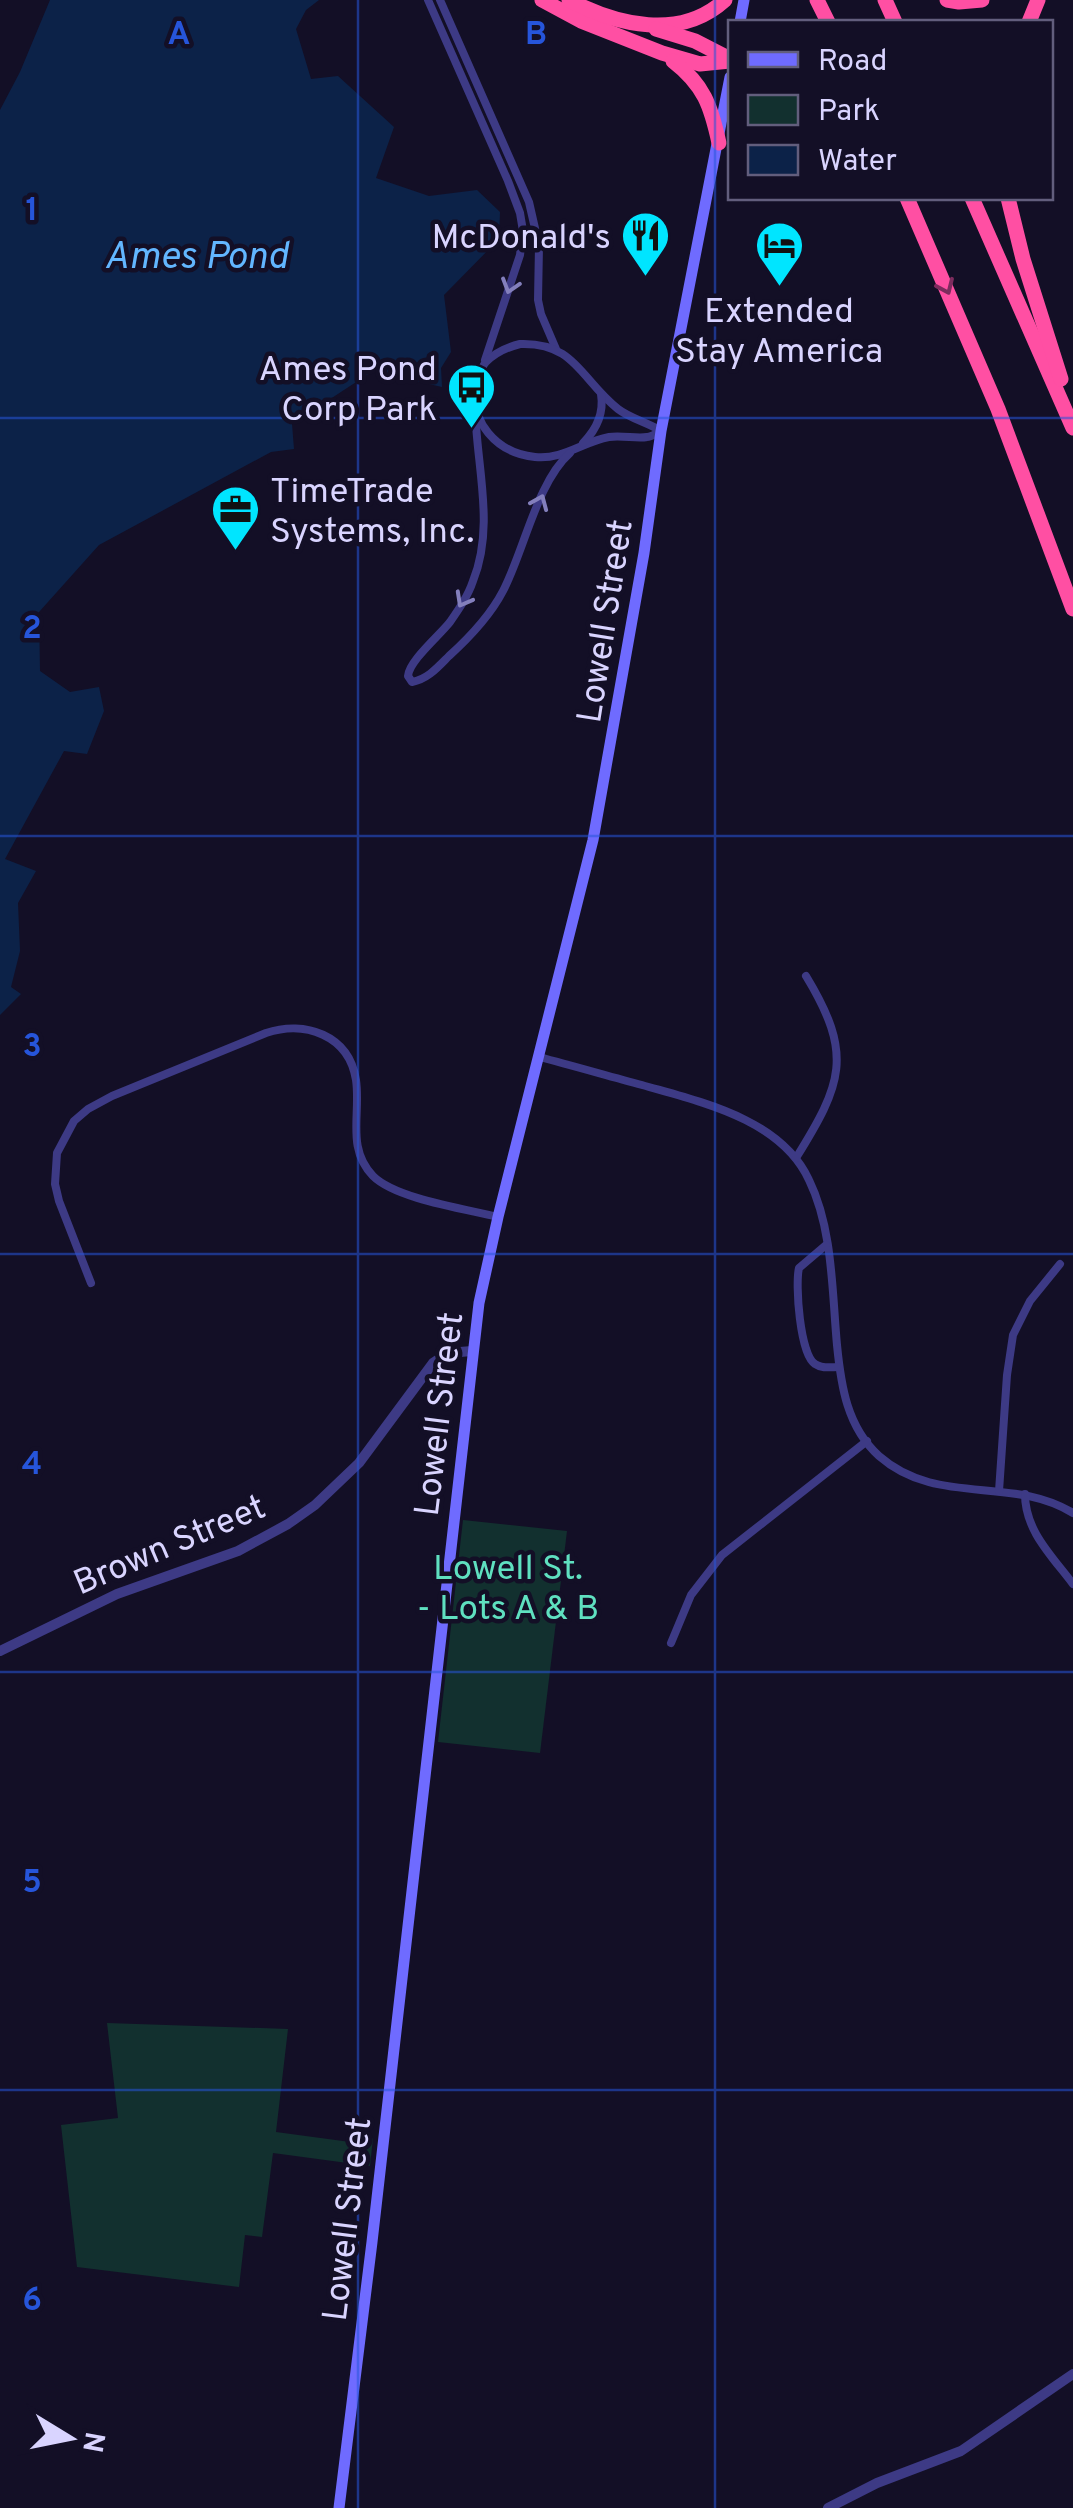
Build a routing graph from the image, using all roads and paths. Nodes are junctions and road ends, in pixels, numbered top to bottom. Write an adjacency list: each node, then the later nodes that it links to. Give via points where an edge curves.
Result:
1 (428, 0): 18 (street, one-way to 18, via 508,182 523,232)
2 (440, 0): 17 (street, via 529,202 539,246 538,300)
3 (542, 0): 9 (highway)
4 (569, 0): 8 (highway)
5 (724, 0): 8 (highway, via 696,18)
6 (946, 0): 7 (highway)
7 (982, 0)
8 (648, 27): 10 (highway)
9 (662, 53): 11 (highway, via 700,64); 13 (highway, via 701,88)
10 (728, 59)
11 (728, 60)
12 (728, 89): 13 (main road, Lowell Street)
13 (719, 143): 23 (main road, Lowell Street)
14 (908, 200): 26 (highway, one-way to 26, via 998,409)
15 (973, 200): 22 (highway)
16 (1008, 200): 21 (highway)
17 (556, 349): 18 (street, via 520,344); 19 (street)
18 (484, 364): 20 (street)
19 (601, 394): 23 (street); 24 (street, via 600,417)
20 (475, 402): 25 (street, via 485,431 511,452 536,458); 25 (street, one-way to 25, via 485,520 480,562 453,618 410,665 412,682 438,667 494,606 547,485)
21 (1073, 416)
22 (1073, 428)
23 (661, 431): 24 (street); 28 (main road, Lowell Street, via 600,810)
24 (579, 447): 25 (street)
25 (570, 453)
26 (1073, 608)
27 (806, 976): 29 (street, via 829,1020 837,1068 830,1096)
28 (539, 1056): 29 (street, via 736,1116); 30 (main road, Lowell Street)
29 (796, 1158): 31 (street, via 812,1188)
30 (498, 1218): 33 (street, via 379,1181 357,1150 356,1078 348,1058 324,1034 288,1027 112,1096 74,1121 57,1154 55,1184); 34 (main road, Lowell Street)
31 (826, 1245): 35 (street); 35 (street, via 799,1268 797,1284 807,1356 815,1365)
32 (1060, 1264): 37 (street, via 1024,1310 1011,1342)
33 (92, 1283)
34 (472, 1351): 42 (street, Brown Street, via 433,1363 359,1463 288,1524); 44 (main road, Lowell Street)
35 (839, 1367): 36 (street, via 848,1410)
36 (867, 1442): 37 (street, via 919,1480); 41 (street, via 722,1555 691,1596)
37 (999, 1491): 38 (street)
38 (1026, 1494): 39 (street); 40 (street, via 1030,1524)
39 (1073, 1512)
40 (1073, 1584)
41 (670, 1643)
42 (0, 1650)
43 (1073, 2374): 45 (street, via 961,2451)
44 (339, 2508)
45 (828, 2508)

